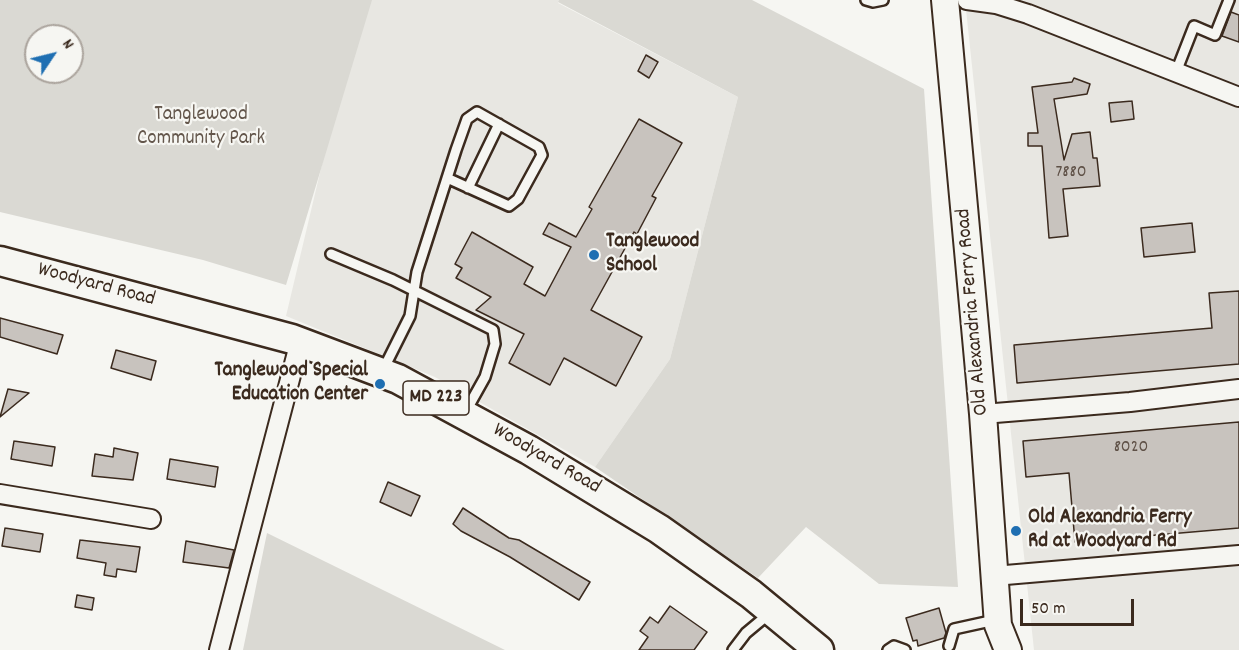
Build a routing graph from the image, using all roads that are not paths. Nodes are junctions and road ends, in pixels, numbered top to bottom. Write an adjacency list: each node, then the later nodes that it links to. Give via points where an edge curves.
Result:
1 (945, 0): 16 (main road, Old Alexandria Ferry Road)
2 (967, 0): 4 (street, via 1028,14)
3 (1229, 0): 4 (lane, via 1215,35 1194,26)
4 (1176, 72): 5 (street)
5 (1239, 97)
6 (499, 124): 7 (lane, via 477,112 467,119); 8 (lane); 8 (lane, via 539,147 542,159 518,199 509,206)
7 (447, 178): 8 (lane); 11 (lane)
8 (468, 188)
9 (331, 254): 11 (lane)
10 (0, 261): 12 (main road, Woodyard Road / MD 223)
11 (414, 290): 13 (lane, via 410,316); 15 (lane, via 493,330 495,345 485,377)
12 (300, 341): 13 (main road, Woodyard Road / MD 223); 24 (street)
13 (382, 372): 15 (main road, Woodyard Road / MD 223)
14 (1239, 389): 16 (street)
15 (465, 413): 21 (main road, Woodyard Road / MD 223, via 650,523)
16 (983, 414): 20 (main road, Old Alexandria Ferry Road)
17 (0, 494): 18 (street)
18 (151, 519)
19 (1239, 555): 20 (street)
20 (994, 576): 22 (main road, Old Alexandria Ferry Road)
21 (772, 611): 25 (lane); 26 (main road, Woodyard Road / MD 223)
22 (997, 622): 23 (lane, via 954,628); 29 (main road, Old Alexandria Ferry Road); 30 (main road, Old Alexandria Ferry Road)
23 (949, 646)
24 (219, 650)
25 (733, 650)
26 (819, 650)
27 (888, 650): 28 (lane, via 894,646)
28 (905, 650)
29 (989, 650)
30 (1008, 650)

